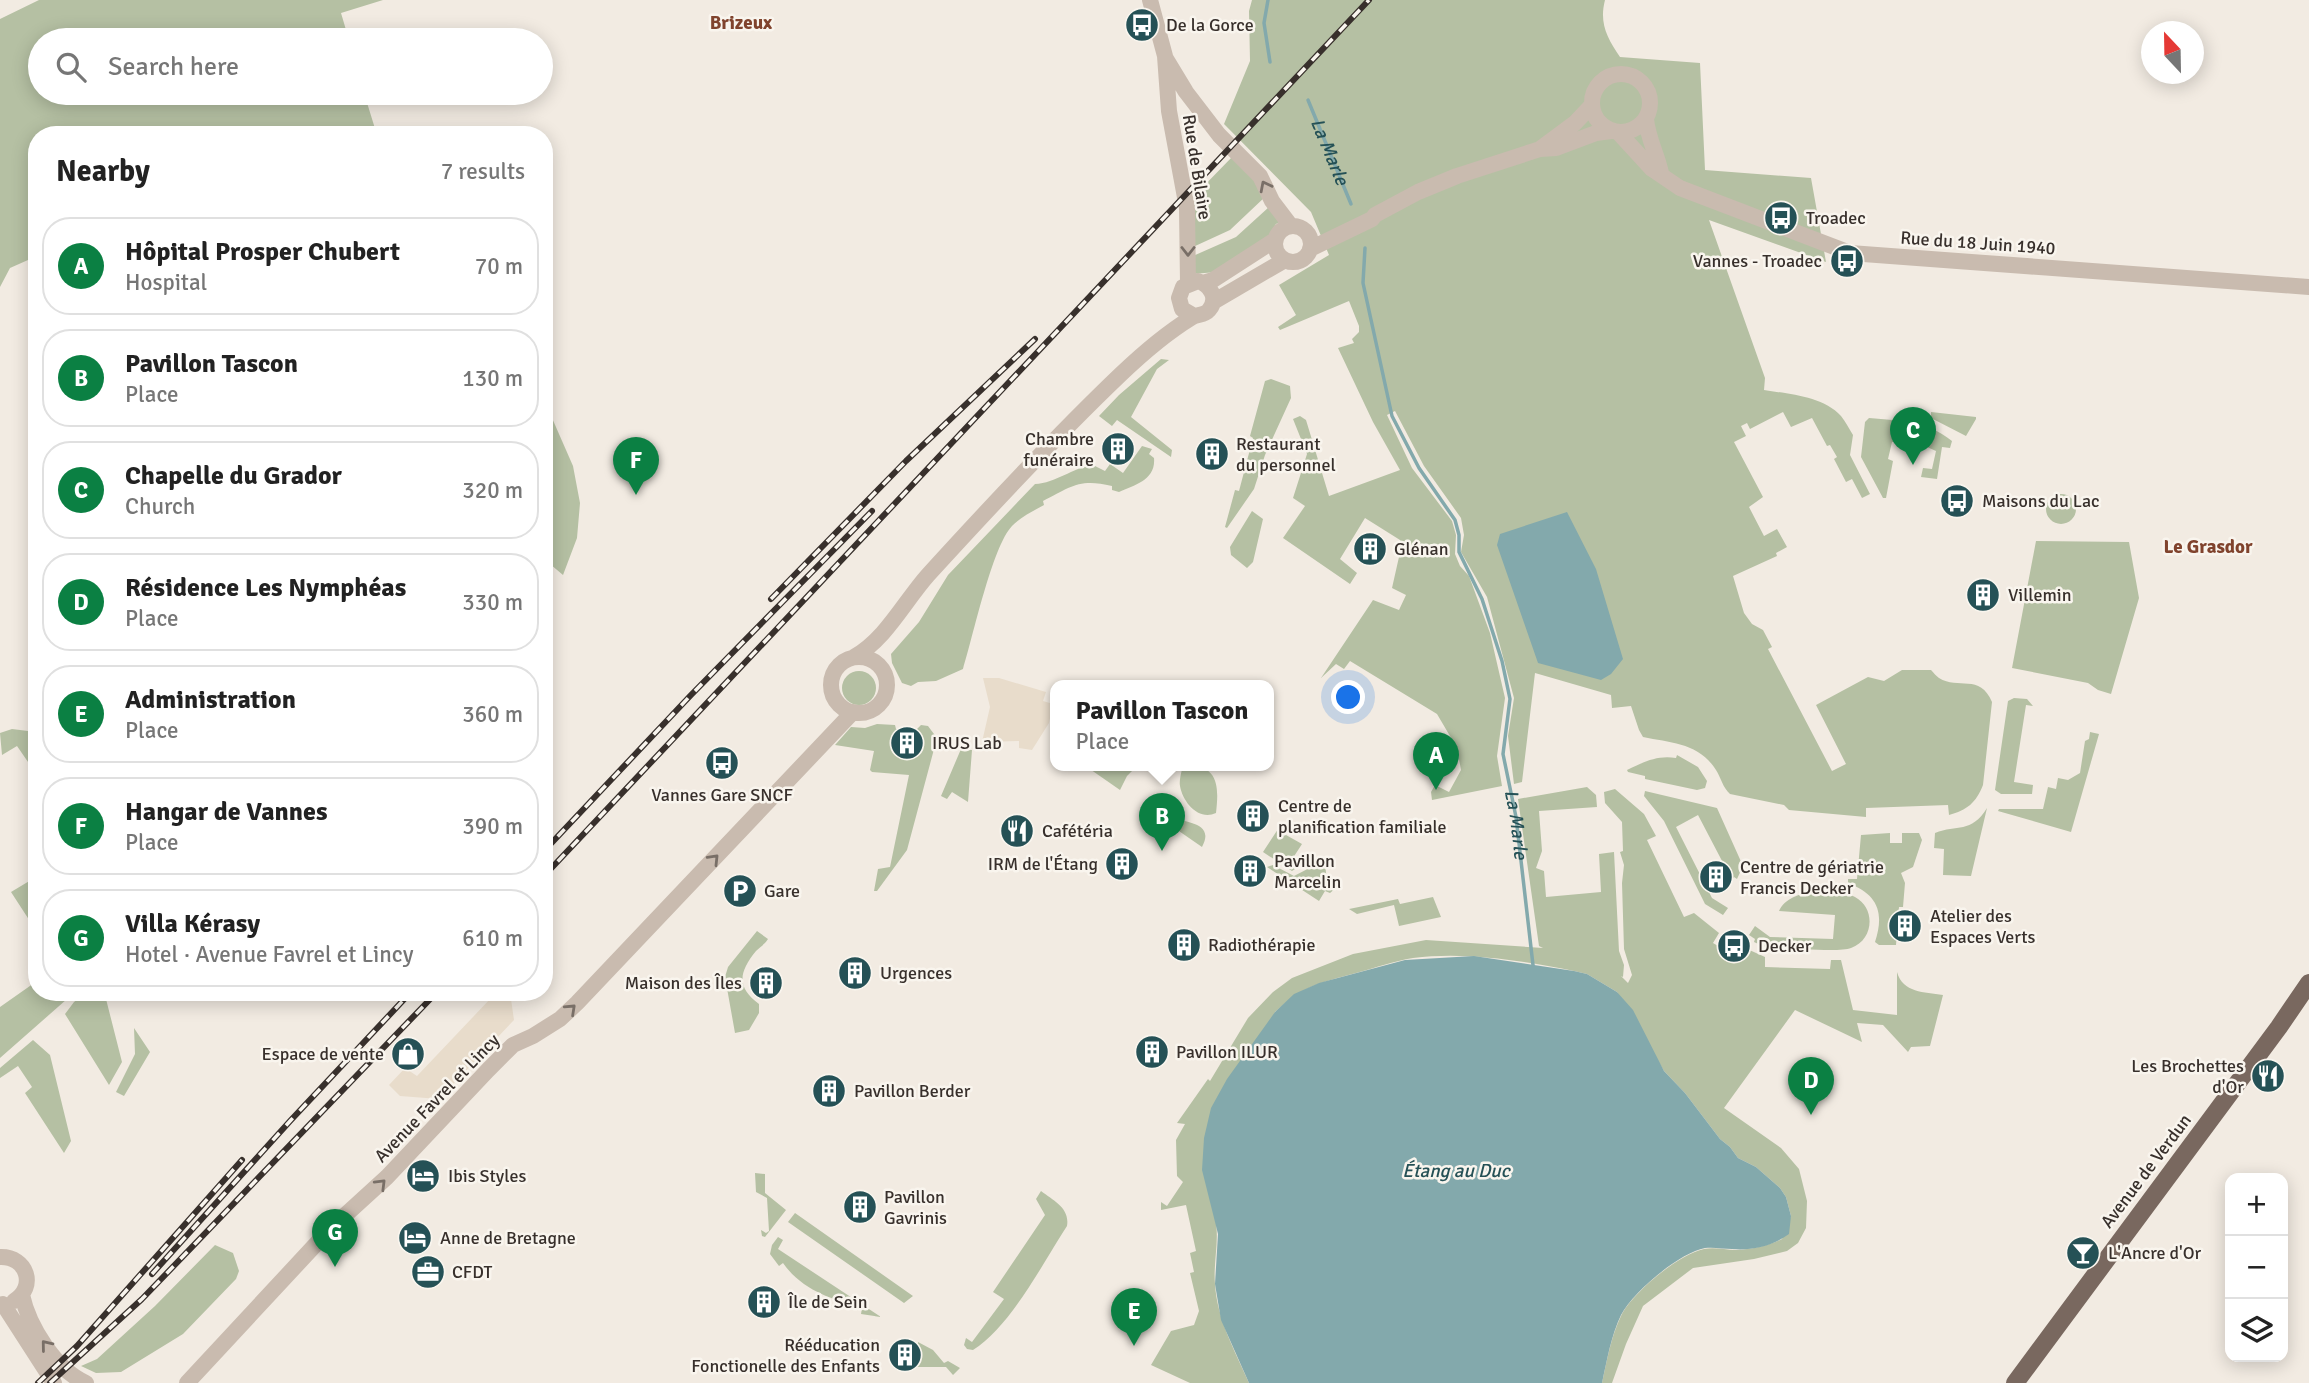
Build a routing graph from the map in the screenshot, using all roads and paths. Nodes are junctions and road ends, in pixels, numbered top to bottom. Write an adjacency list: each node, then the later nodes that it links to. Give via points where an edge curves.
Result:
1 (1150, 0): 2 (street, Rue de Bilaire)
2 (1165, 56): 9 (street, Rue de Bilaire, one-way to 2, via 1272,201 1260,176 1219,135); 13 (street, Rue de Bilaire, one-way to 13)
3 (1592, 105): 4 (street, via 1594,92 1611,75 1635,76 1650,95); 5 (street, via 1598,121); 6 (street)
4 (1646, 119): 5 (street, via 1634,130); 7 (street)
5 (1614, 131): 6 (street); 7 (street, Rue du 18 Juin 1940)
6 (1540, 149): 8 (street, via 1431,187)
7 (1661, 173): 14 (street, Rue du 18 Juin 1940, via 1680,188 1850,253)
8 (1375, 215): 9 (street, via 1334,226); 11 (street)
9 (1297, 228): 10 (street, via 1282,229); 11 (street, via 1310,238)
10 (1275, 240): 12 (street, via 1277,252); 13 (street, via 1213,280)
11 (1310, 249): 12 (street, via 1300,260)
12 (1285, 260): 15 (street)
13 (1195, 283): 15 (street, via 1212,291); 16 (street, via 1181,289 1179,298)
14 (2309, 287)
15 (1213, 302): 16 (street, via 1207,312)
16 (1188, 312): 17 (street, via 1093,401 927,577)
17 (887, 628): 18 (street); 19 (street)
18 (854, 657): 19 (street, via 870,659); 20 (street, via 838,667 831,683 839,704)
19 (882, 669): 20 (street, via 887,682 884,698 869,711)
20 (853, 712): 25 (street, Avenue Favrel et Lincy, one-way to 20, via 513,1045 560,1019 577,1003)
21 (2309, 982): 30 (main road, Avenue de Verdun)
22 (0, 1257): 23 (street, via 23,1266 27,1279)
23 (22, 1296): 24 (street); 27 (street, one-way to 23, via 69,1372 37,1335)
24 (1, 1304): 26 (street)
25 (199, 1368): 28 (street, Avenue Favrel et Lincy); 29 (street, Avenue Favrel et Lincy)
26 (54, 1383)
27 (86, 1383)
28 (179, 1383)
29 (187, 1383)
30 (2015, 1383)

